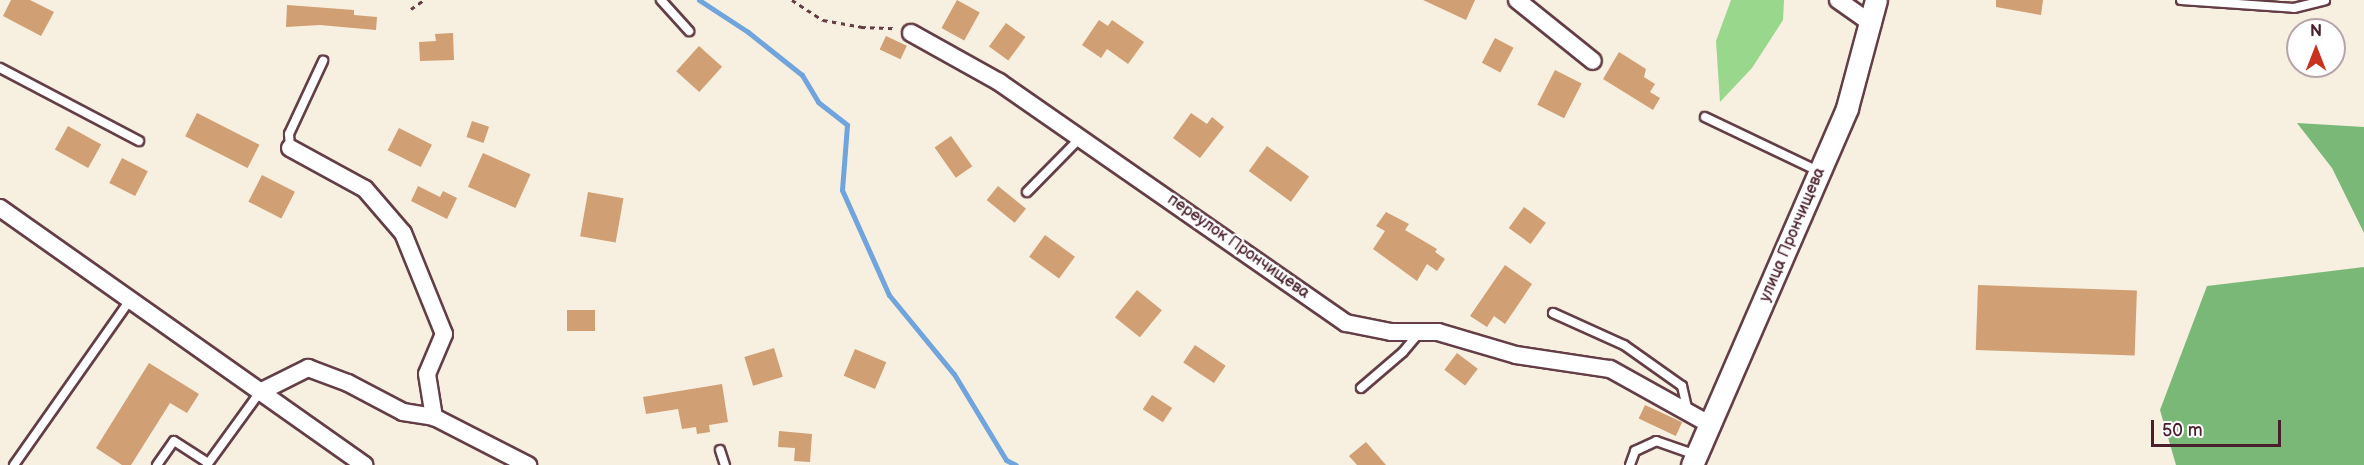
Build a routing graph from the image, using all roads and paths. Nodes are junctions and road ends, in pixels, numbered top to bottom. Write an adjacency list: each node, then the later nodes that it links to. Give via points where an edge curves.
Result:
1 (424, 0): 9 (path)
2 (661, 0): 11 (lane)
3 (792, 0): 12 (path, via 823,20)
4 (1517, 0): 14 (street)
5 (1838, 0): 10 (street)
6 (1876, 0): 10 (street, улица Прончищева)
7 (2181, 0): 8 (lane, via 2294,8)
8 (2325, 0)
9 (411, 9)
10 (1872, 24): 20 (street, улица Прончищева, via 1847,108)
11 (689, 31)
12 (911, 33): 17 (street, переулок Прончищева, via 999,82)
13 (323, 61): 19 (lane, via 290,134)
14 (1593, 61)
15 (0, 68): 18 (lane)
16 (1705, 117): 20 (lane)
17 (1081, 137): 21 (lane); 25 (street, переулок Прончищева, via 1346,323 1391,332)
18 (139, 141)
19 (290, 148): 29 (street, via 364,189 403,233 444,333 427,374)
20 (1820, 172): 30 (street, улица Прончищева)
21 (1027, 192)
22 (0, 208): 23 (street)
23 (130, 300): 27 (street); 34 (lane)
24 (1553, 313): 28 (lane, via 1624,345 1682,386)
25 (1420, 332): 26 (lane, via 1403,352); 28 (street, переулок Прончищева, via 1438,332 1516,355 1610,369)
26 (1360, 388)
27 (260, 392): 29 (street, via 308,369 348,383 403,412); 33 (lane); 36 (street)
28 (1688, 412): 30 (street, переулок Прончищева)
29 (434, 417): 37 (street)
30 (1711, 425): 32 (street, улица Прончищева)
31 (720, 450): 38 (lane)
32 (1694, 460): 39 (lane, via 1656,441 1635,451)
33 (207, 464): 35 (lane, via 174,441)
34 (14, 465)
35 (157, 465)
36 (364, 465)
37 (528, 465)
38 (725, 465)
39 (1630, 465)

